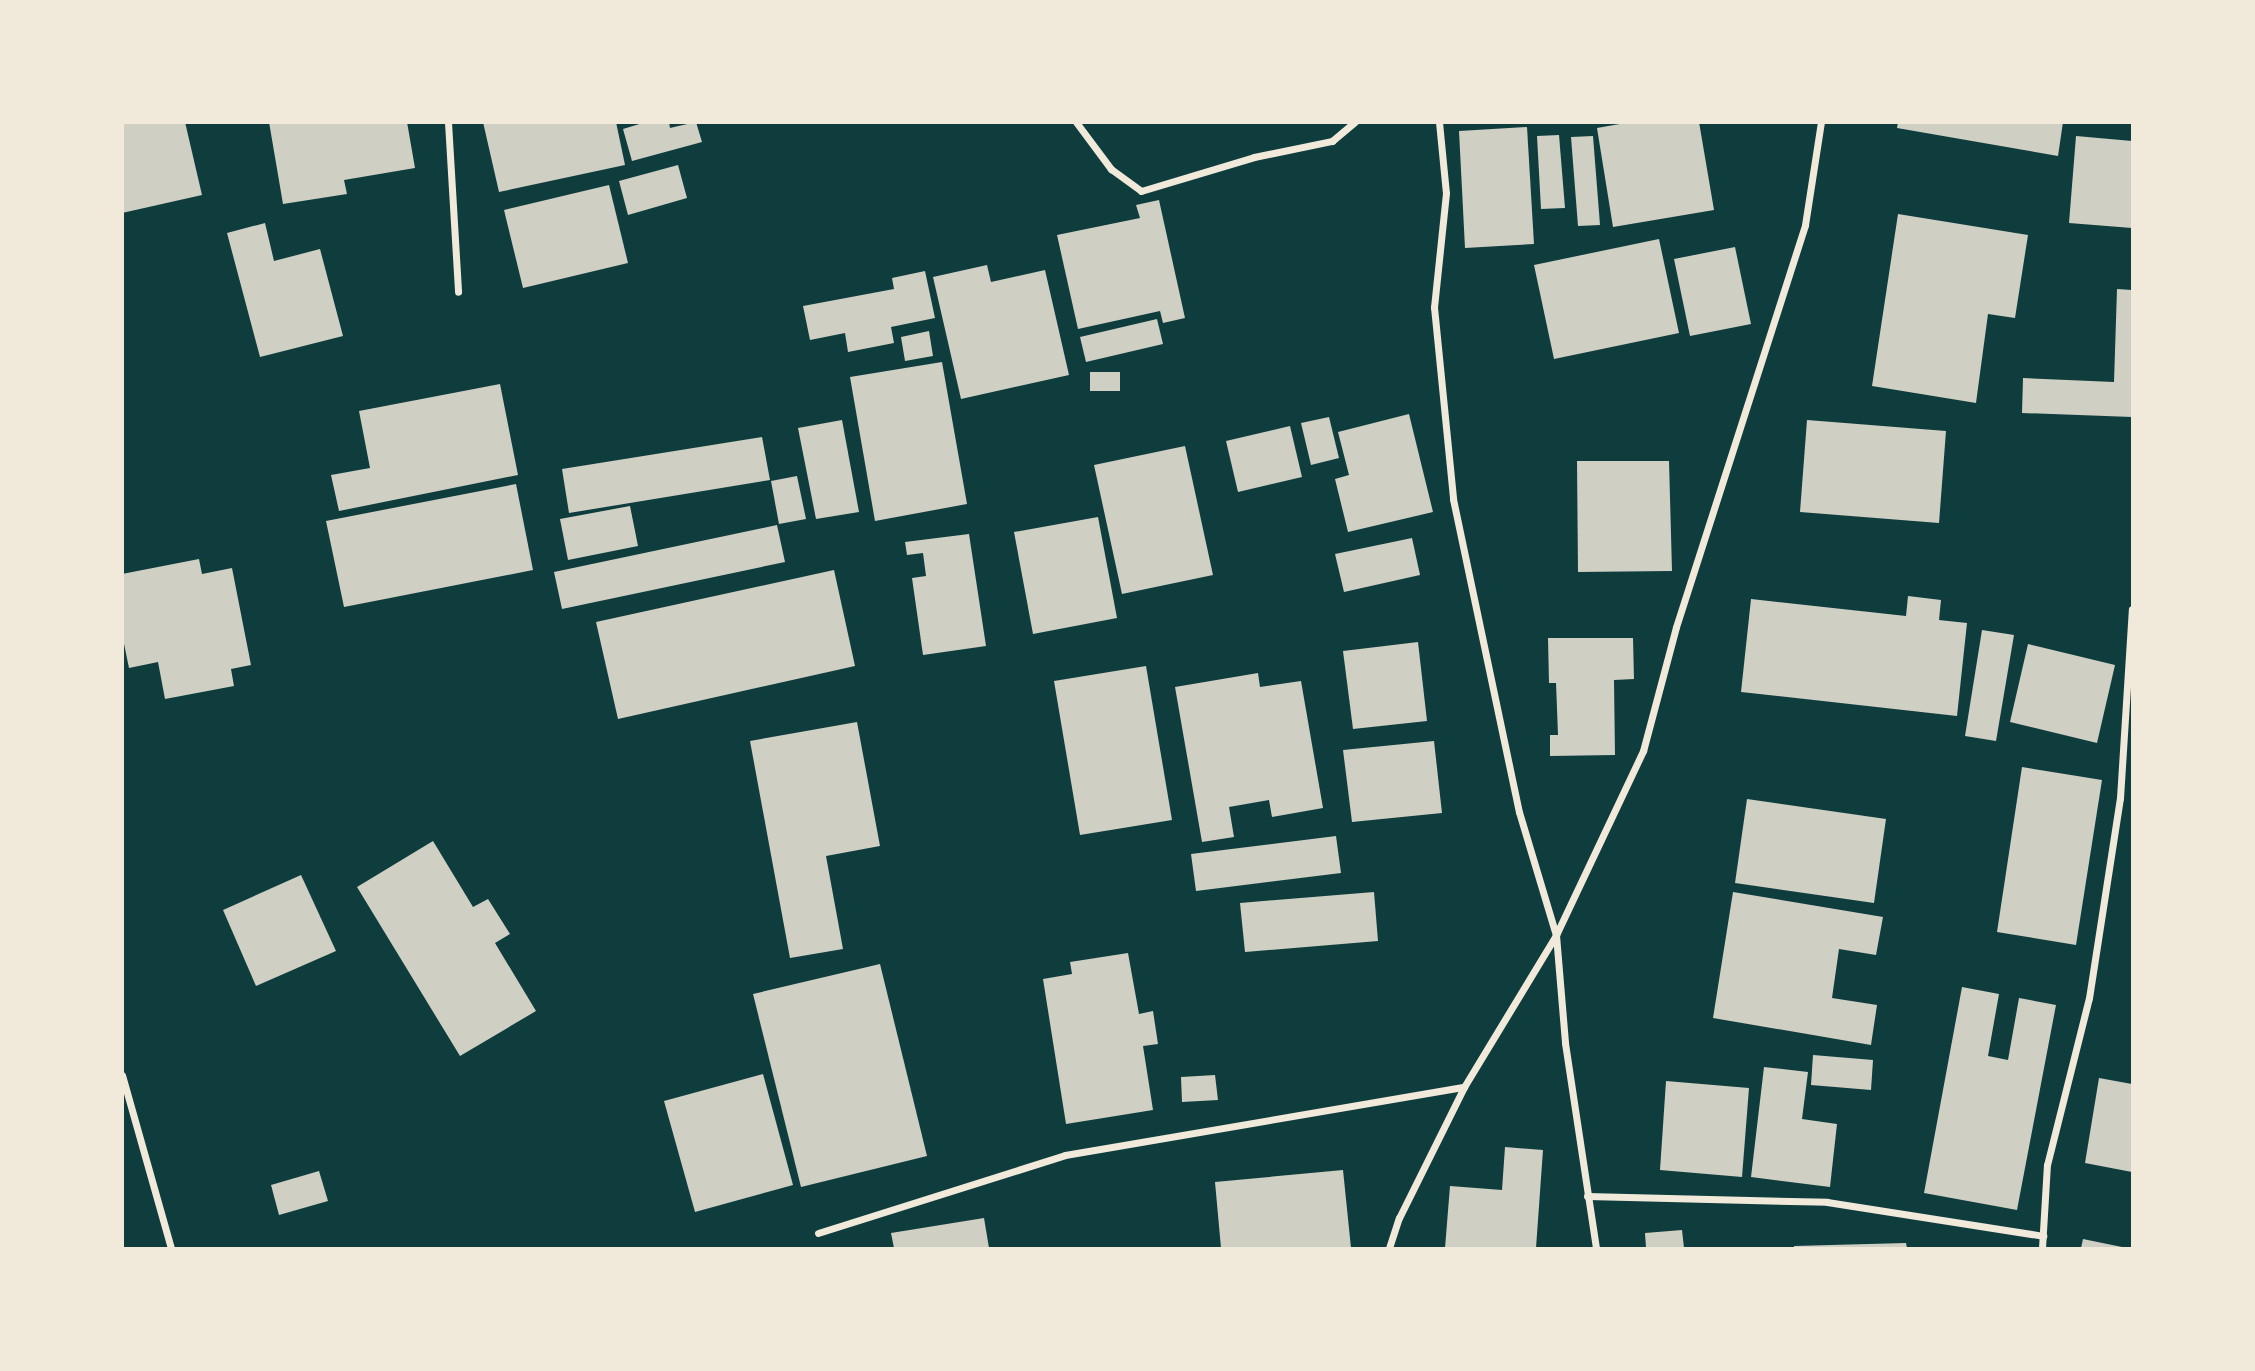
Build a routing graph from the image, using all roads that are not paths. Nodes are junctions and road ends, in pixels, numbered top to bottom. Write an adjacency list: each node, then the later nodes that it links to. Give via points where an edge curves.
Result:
1 (448, 122): 6 (street)
2 (1076, 122): 3 (street, via 1111,169 1141,191 1254,157 1332,141)
3 (1355, 122)
4 (1439, 122): 8 (street, via 1446,193 1434,307 1453,499 1518,812)
5 (1821, 122): 8 (street, via 1805,225 1684,601 1643,751)
6 (458, 292)
7 (2133, 609): 13 (street, via 2120,798 2089,998 2047,1165)
8 (1556, 935): 10 (street); 11 (street)
9 (122, 1075): 14 (street)
10 (1464, 1087): 12 (street, via 1065,1155); 15 (street, via 1399,1218)
11 (1587, 1196): 13 (street, via 1827,1202); 16 (street)
12 (818, 1233)
13 (2043, 1236): 17 (street)
14 (171, 1248)
15 (1389, 1248)
16 (1596, 1248)
17 (2042, 1248)

